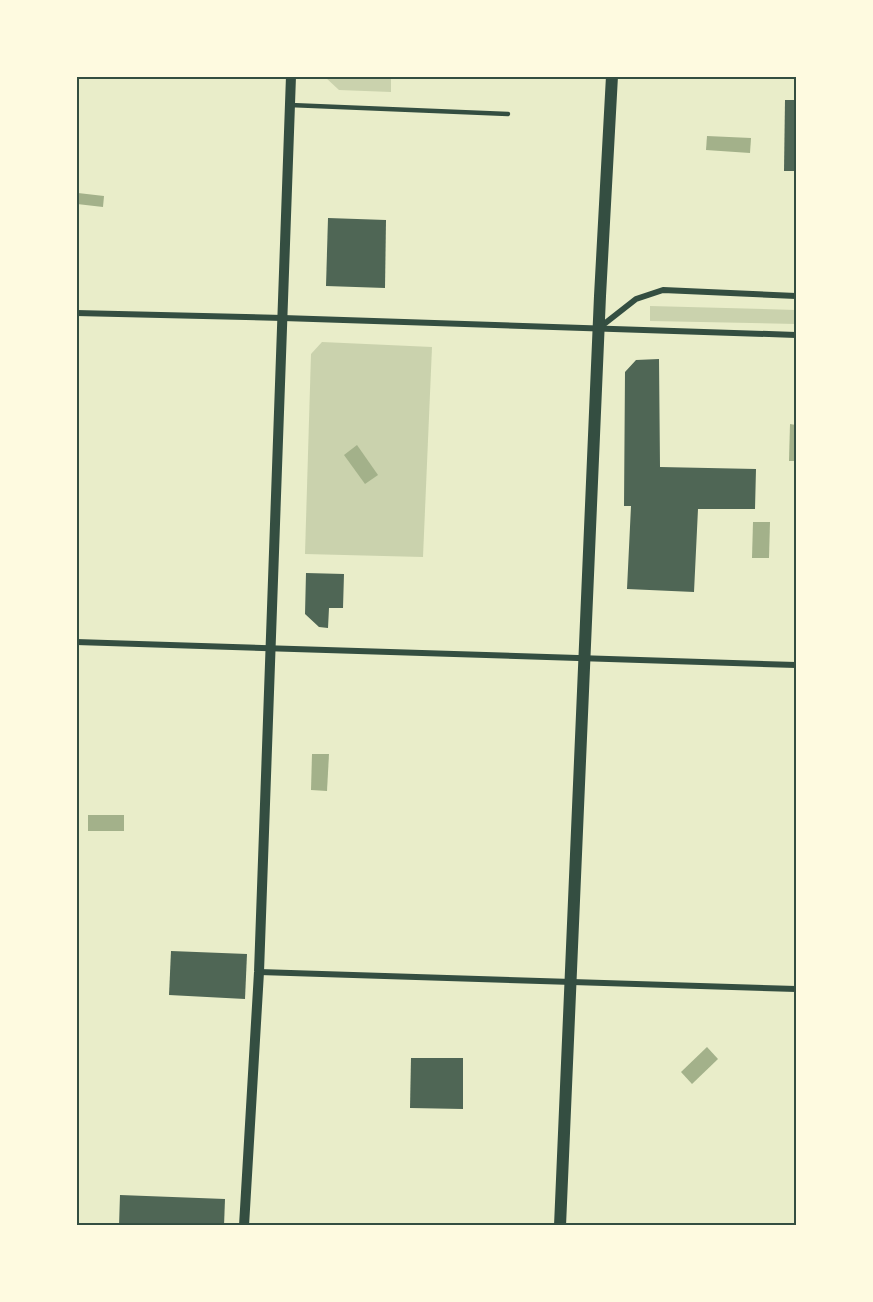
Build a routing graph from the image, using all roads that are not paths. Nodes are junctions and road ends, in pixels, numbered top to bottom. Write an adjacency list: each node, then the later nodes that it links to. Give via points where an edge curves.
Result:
1 (291, 76): 3 (street)
2 (612, 76): 8 (main road)
3 (290, 105): 4 (lane); 7 (street)
4 (508, 114)
5 (796, 296): 8 (street, via 663,290 636,298)
6 (76, 313): 7 (street)
7 (283, 318): 8 (street); 11 (street)
8 (599, 328): 9 (street); 12 (main road)
9 (796, 335)
10 (76, 642): 11 (street)
11 (272, 648): 12 (street); 14 (street)
12 (585, 658): 13 (street); 15 (main road)
13 (796, 665)
14 (259, 972): 15 (street); 17 (street)
15 (570, 982): 16 (street); 18 (main road)
16 (796, 989)
17 (244, 1226)
18 (560, 1226)

